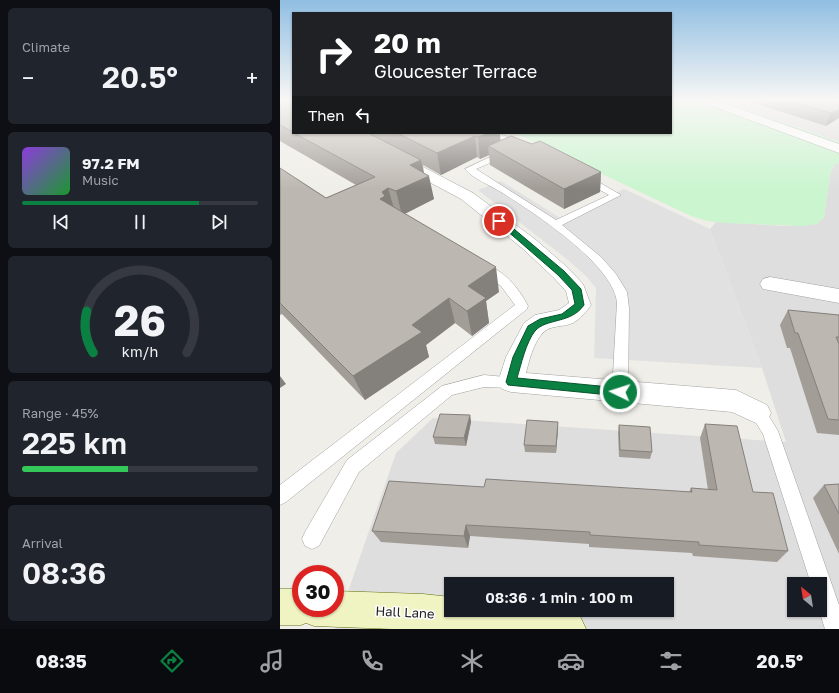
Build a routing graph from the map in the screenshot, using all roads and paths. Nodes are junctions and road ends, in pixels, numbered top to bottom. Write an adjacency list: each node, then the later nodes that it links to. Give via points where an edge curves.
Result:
1 (788, 130): 5 (street)
2 (350, 134): 12 (street, via 467,196 529,244 576,289 580,305 564,317 543,321 532,329 518,357)
3 (494, 134): 4 (lane)
4 (520, 146): 6 (lane); 8 (lane, via 469,169)
5 (839, 149)
6 (532, 151)
7 (576, 173): 8 (lane, via 616,195)
8 (554, 225): 13 (lane, via 602,264 620,292)
9 (470, 260): 15 (lane, via 498,276 516,293 522,306)
10 (770, 284): 11 (street)
11 (839, 296)
12 (511, 382): 13 (street); 16 (lane, via 484,381 447,390 353,466)
13 (620, 392): 14 (street, via 736,401)
14 (758, 413): 22 (lane, via 770,431)
15 (280, 496)
16 (312, 539)
17 (280, 607): 18 (street)
18 (292, 608)
19 (344, 612): 20 (street, Hall Lane)
20 (422, 621): 21 (street, Hall Lane)
21 (567, 629)
22 (836, 629)

